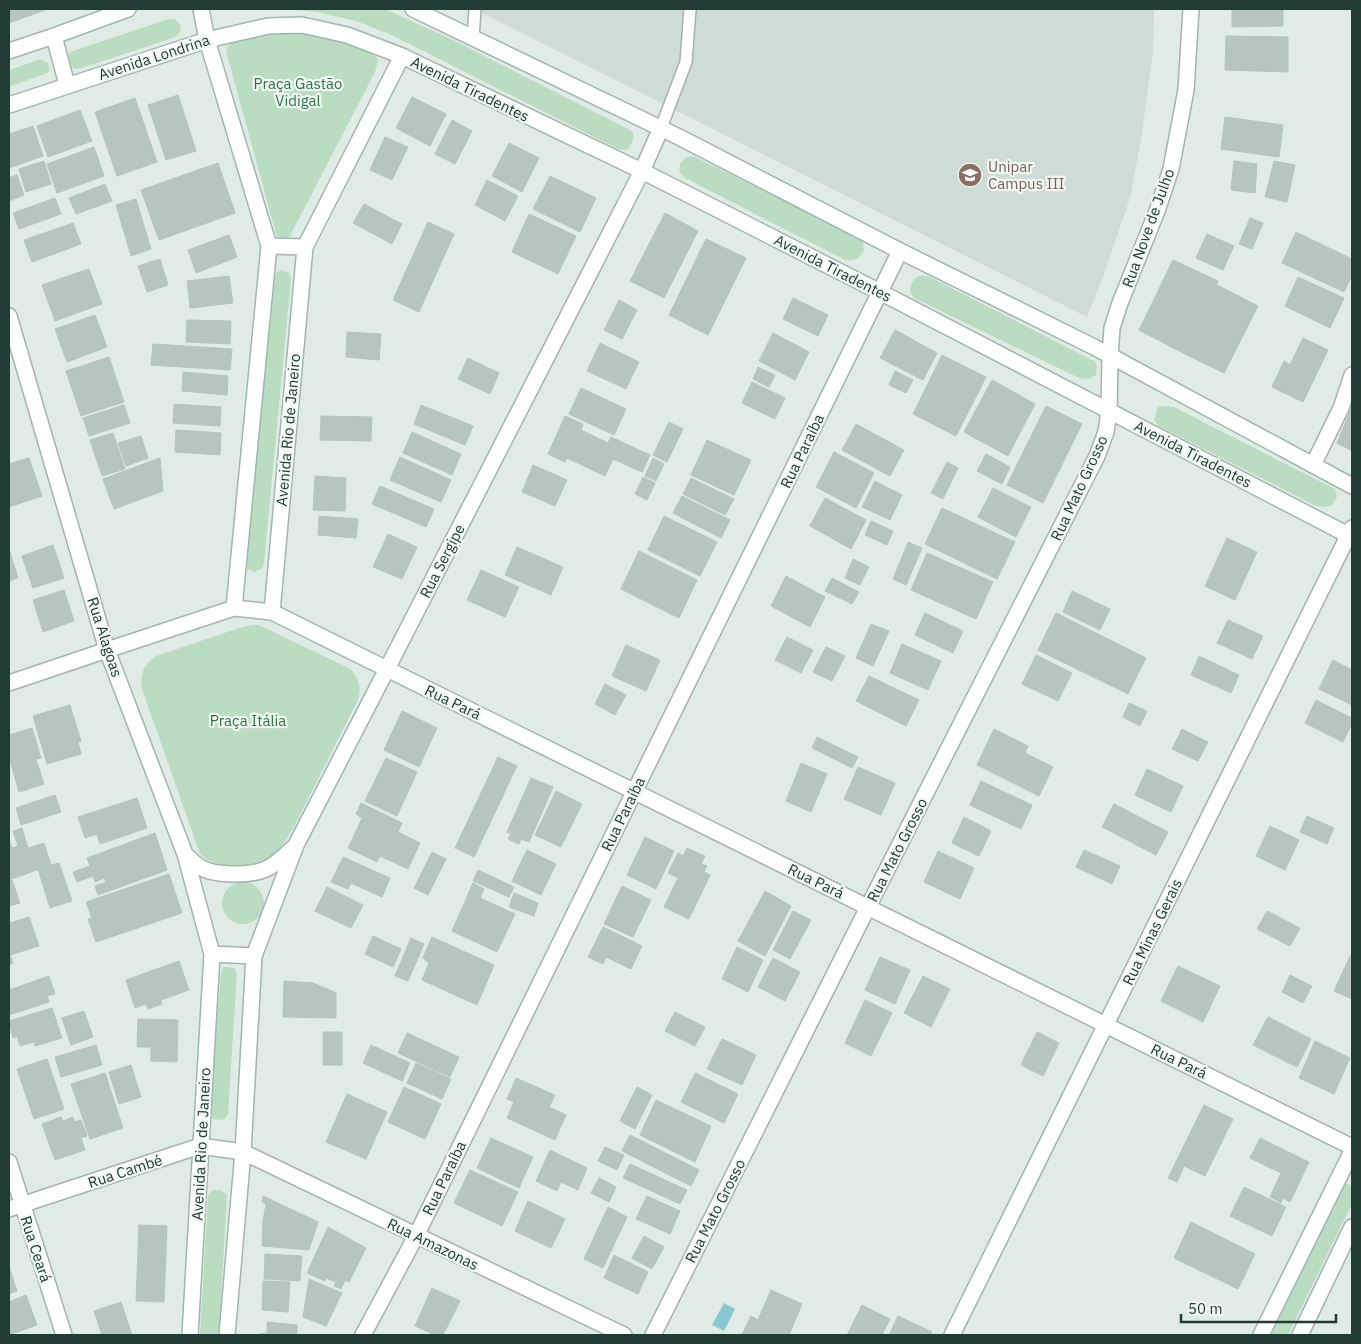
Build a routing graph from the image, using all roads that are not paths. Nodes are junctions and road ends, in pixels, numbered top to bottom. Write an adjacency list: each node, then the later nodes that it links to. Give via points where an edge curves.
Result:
1 (128, 9): 8 (street)
2 (201, 9): 10 (street)
3 (413, 9): 9 (street)
4 (475, 9): 9 (lane)
5 (690, 9): 15 (lane, via 686,62)
6 (1191, 9): 22 (street, Rua Nove de Julho, via 1186,90 1171,169 1158,211 1120,303 1112,328)
7 (302, 25): 10 (street, Avenida Londrina, via 268,26); 12 (street, Avenida Tiradentes, via 347,35)
8 (54, 36): 11 (street); 13 (street)
9 (473, 38): 15 (street)
10 (207, 40): 13 (street, Avenida Londrina); 17 (street)
11 (9, 51)
12 (402, 56): 16 (street, Avenida Tiradentes); 18 (street)
13 (67, 85): 14 (street, Avenida Londrina)
14 (9, 105)
15 (661, 128): 16 (street, Rua Sergipe); 19 (street)
16 (642, 171): 20 (street, Avenida Tiradentes); 31 (street, Rua Sergipe)
17 (269, 246): 18 (street); 28 (street)
18 (304, 247): 29 (street, Avenida Rio de Janeiro)
19 (900, 251): 20 (street, Rua Paraíba); 22 (street)
20 (880, 292): 24 (street, Avenida Tiradentes); 33 (street, Rua Paraíba)
21 (9, 316): 30 (street, Rua Alagoas)
22 (1110, 356): 24 (street, Rua Mato Grosso); 25 (street)
23 (1352, 375): 25 (street, via 1341,408)
24 (1109, 411): 27 (street, Avenida Tiradentes); 36 (street, Rua Mato Grosso, via 1098,456)
25 (1313, 465): 26 (street)
26 (1352, 486)
27 (1351, 533): 39 (street, Rua Minas Gerais)
28 (234, 608): 29 (street); 30 (street)
29 (272, 612): 31 (street, Rua Pará)
30 (107, 650): 32 (street); 35 (street, Rua Alagoas)
31 (387, 670): 33 (street, Rua Pará); 34 (street, Rua Sergipe)
32 (9, 683)
33 (634, 792): 36 (street, Rua Pará); 47 (street, Rua Paraíba)
34 (296, 845): 35 (street, via 265,870 237,875 216,874 200,868); 38 (street, Rua Sergipe)
35 (185, 854): 37 (street, Rua Alagoas)
36 (868, 907): 39 (street, Rua Pará); 53 (street, Rua Mato Grosso)
37 (212, 954): 38 (street); 40 (street, Avenida Rio de Janeiro)
38 (254, 956): 43 (street)
39 (1106, 1025): 41 (street, Rua Pará); 54 (street, Rua Minas Gerais)
40 (200, 1146): 43 (street, Rua Cambé); 45 (street, Rua Cambé); 49 (street, Avenida Rio de Janeiro)
41 (1352, 1146)
42 (1352, 1151): 55 (street)
43 (243, 1152): 47 (street, Rua Amazonas); 50 (street)
44 (9, 1162): 45 (street, Rua Ceará)
45 (16, 1207): 48 (street, Rua Ceará)
46 (1352, 1227): 56 (street)
47 (416, 1236): 51 (street, Rua Paraíba); 52 (street, Rua Amazonas)
48 (64, 1335)
49 (190, 1335)
50 (227, 1335)
51 (364, 1335)
52 (624, 1335)
53 (653, 1335)
54 (952, 1335)
55 (1261, 1335)
56 (1300, 1335)

